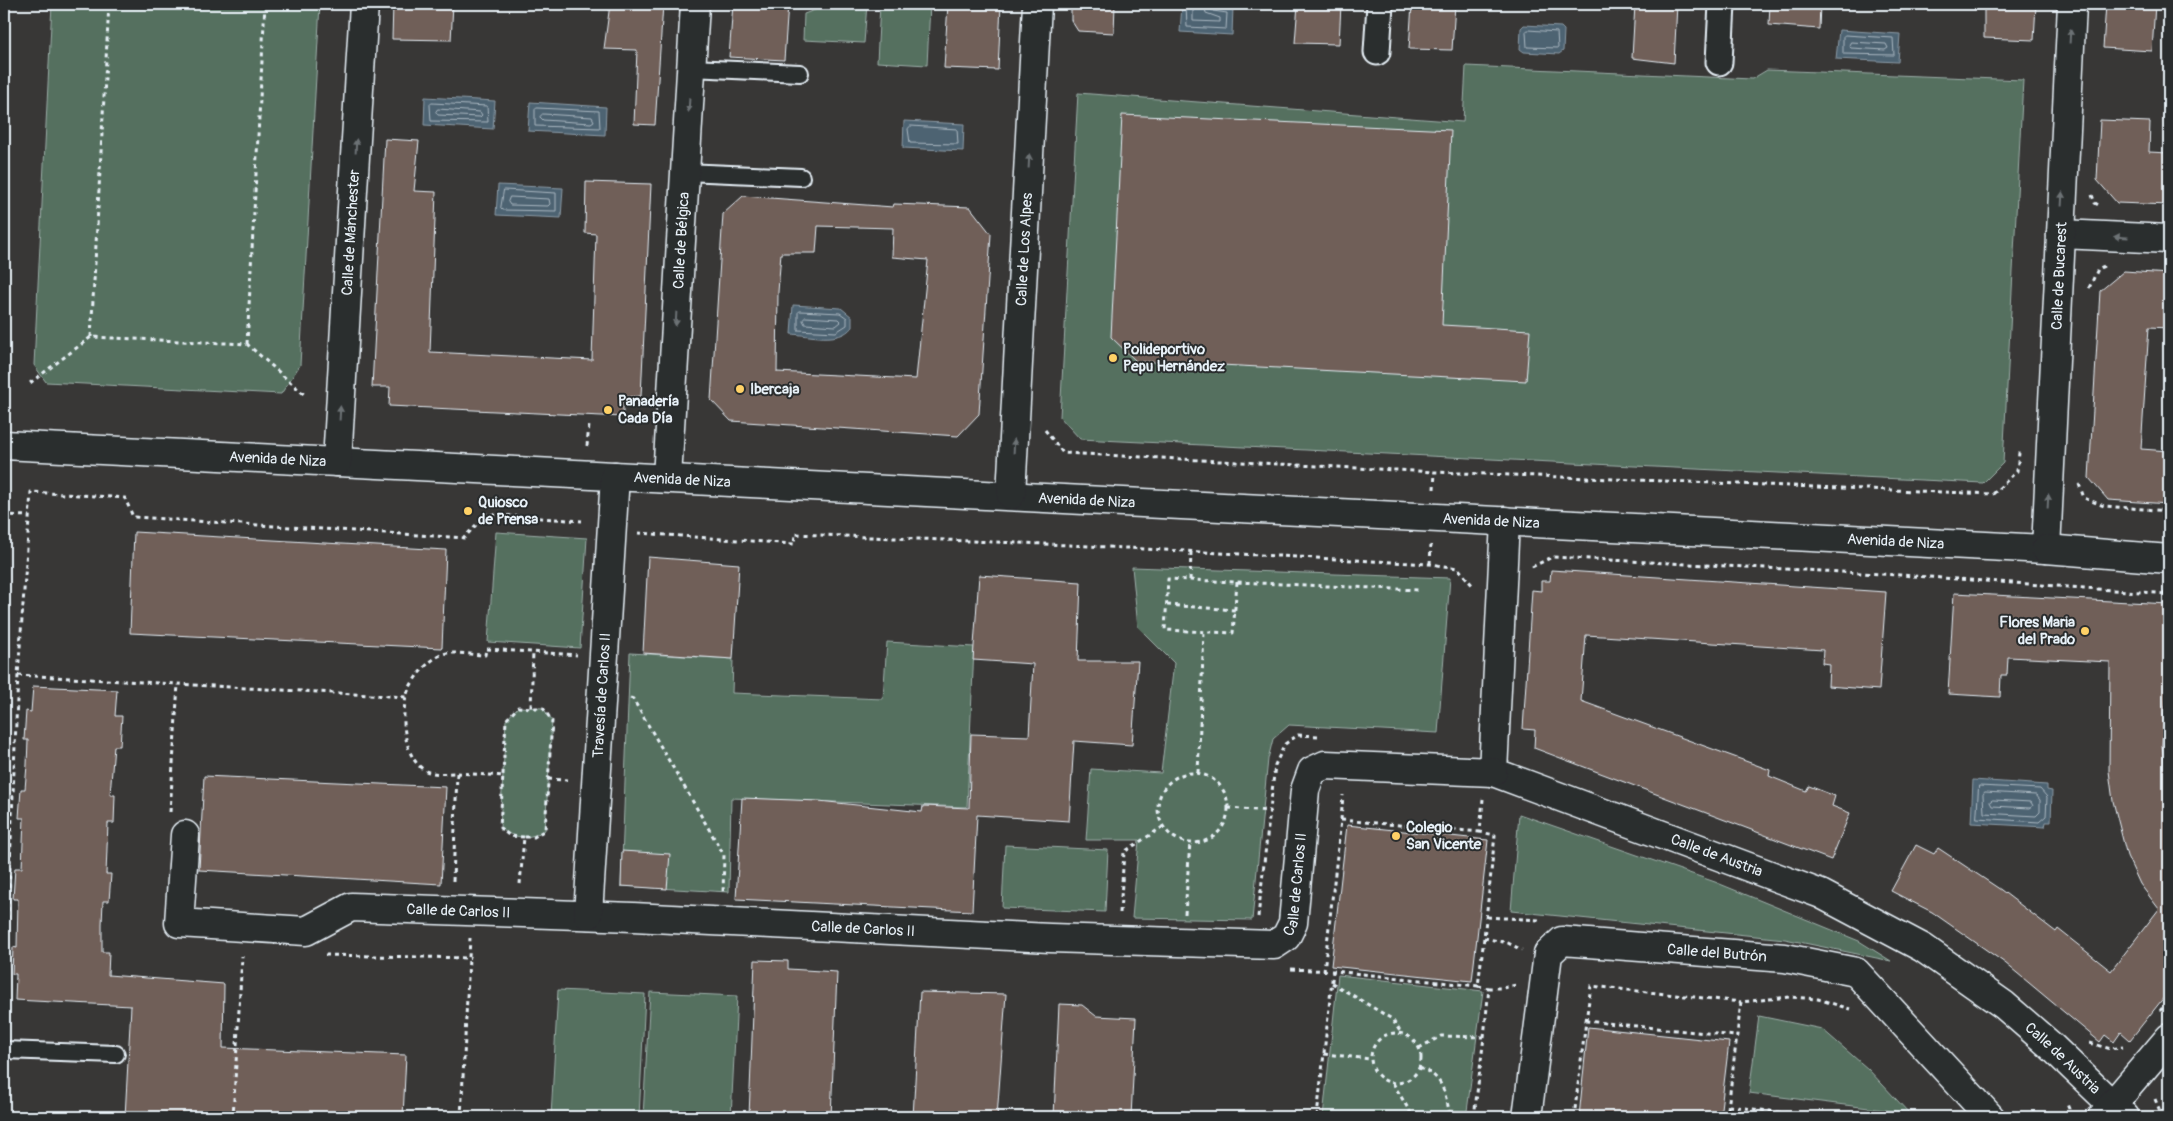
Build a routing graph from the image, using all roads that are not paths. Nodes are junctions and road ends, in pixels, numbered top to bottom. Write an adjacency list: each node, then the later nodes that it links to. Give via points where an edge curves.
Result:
1 (364, 4): 16 (street, Calle de Mánchester, one-way to 1)
2 (695, 4): 9 (street, Calle de Bélgica)
3 (1037, 4): 19 (street, Calle de Los Alpes, one-way to 3)
4 (1380, 4): 7 (street)
5 (1722, 4): 8 (street)
6 (2072, 4): 13 (street, Calle de Bucarest, one-way to 6)
7 (1376, 52)
8 (1719, 62)
9 (691, 68): 10 (lane); 11 (street, Calle de Bélgica, one-way to 11)
10 (800, 73)
11 (685, 172): 12 (lane); 18 (street, Calle de Bélgica, one-way to 18)
12 (801, 177)
13 (2061, 234): 14 (street, one-way to 13); 21 (street, Calle de Bucarest, one-way to 13)
14 (2169, 239)
15 (4, 445): 16 (street, Avenida de Niza)
16 (337, 462): 17 (street, Avenida de Niza)
17 (615, 476): 18 (street, Avenida de Niza); 25 (street, Travesía de Carlos II)
18 (666, 478): 19 (street, Avenida de Niza)
19 (1011, 495): 20 (street, Avenida de Niza)
20 (1505, 521): 21 (street, Avenida de Niza); 23 (street)
21 (2046, 549): 22 (street, Avenida de Niza)
22 (2169, 559)
23 (1493, 772): 25 (street, Calle de Carlos II, via 1325,765 1312,771 1305,790 1293,923 1286,937 1274,945 1050,938); 29 (street, Calle de Austria, via 1820,894 1923,948 2004,1005)
24 (177, 828): 25 (street, Calle de Carlos II, via 179,922 306,931 351,907)
25 (588, 915)
26 (2169, 1038): 29 (street)
27 (4, 1050): 28 (lane)
28 (116, 1054)
29 (2113, 1113)
30 (1527, 1117): 31 (street, Calle del Butrón, via 1548,954 1562,941 1785,958 1856,972)
31 (1990, 1117)

